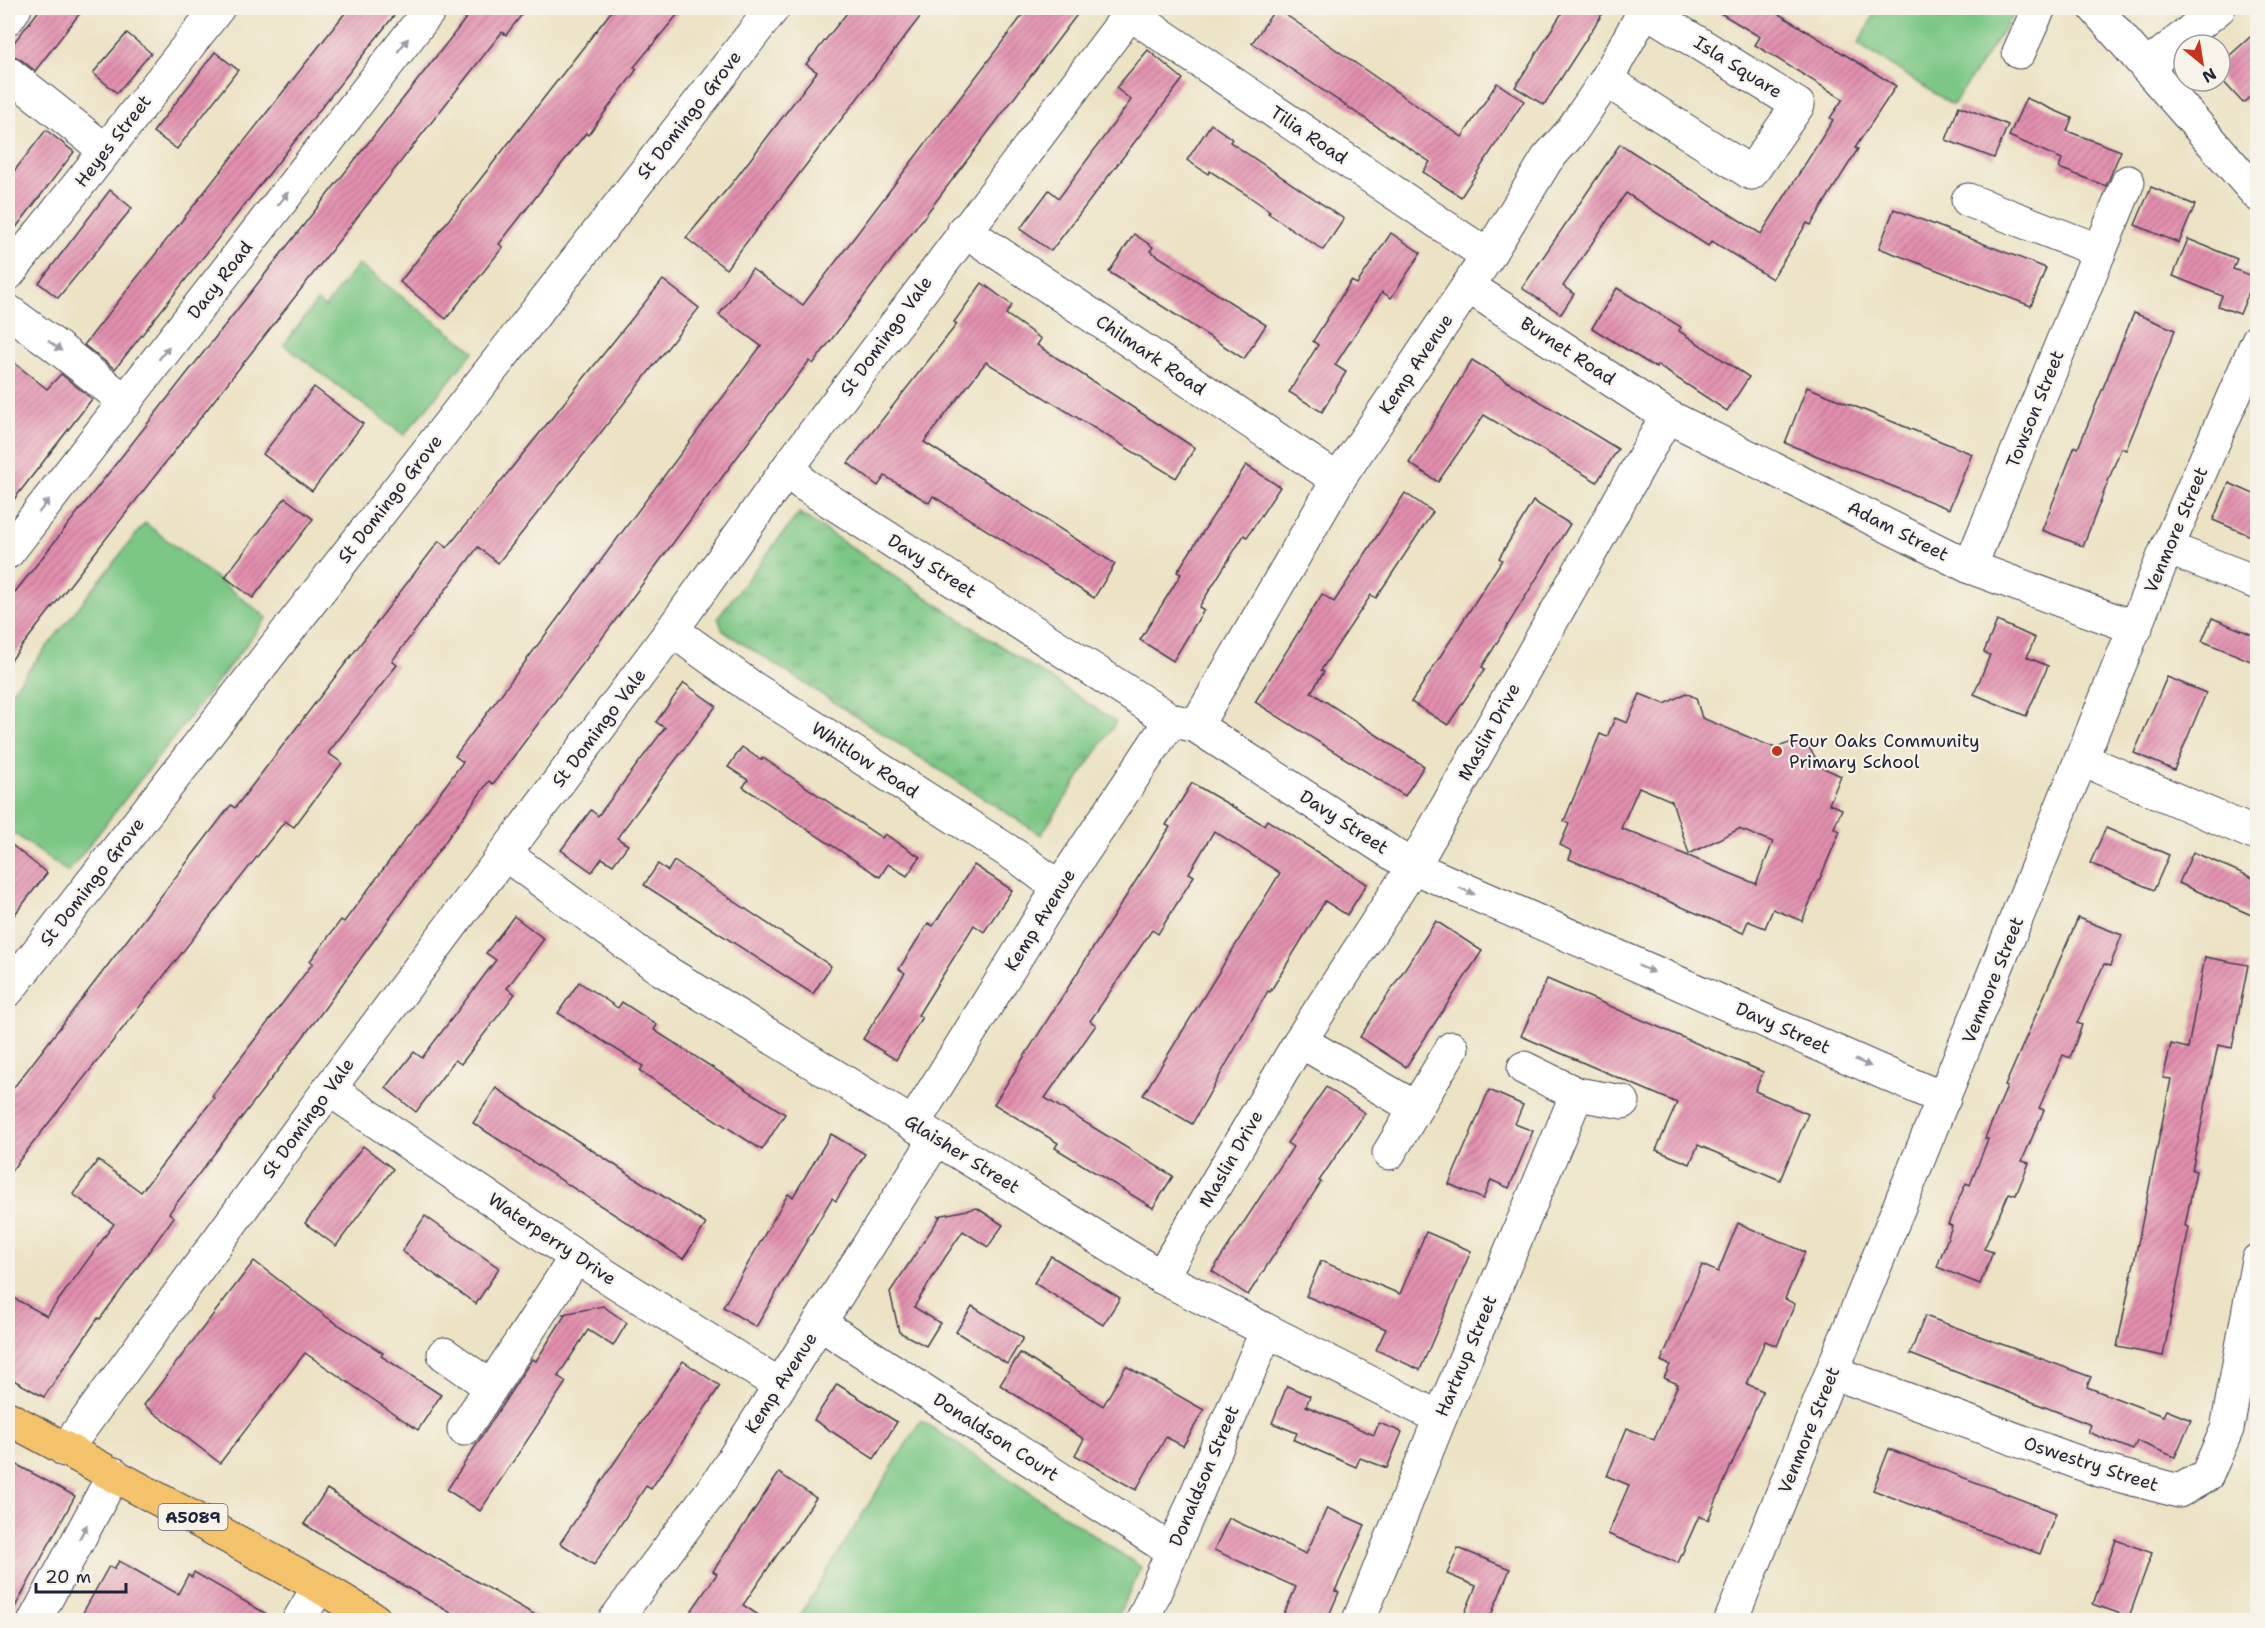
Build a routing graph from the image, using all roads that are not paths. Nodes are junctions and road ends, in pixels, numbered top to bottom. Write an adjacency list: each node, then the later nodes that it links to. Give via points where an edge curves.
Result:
1 (15, 8): 10 (street)
2 (218, 8): 15 (street, Heyes Street)
3 (431, 8): 26 (street, Dacy Road, one-way to 3)
4 (773, 8): 42 (street, St Domingo Grove)
5 (2039, 8): 11 (street)
6 (2095, 8): 12 (street)
7 (2219, 8): 12 (street)
8 (1645, 9): 14 (street, Kemp Avenue); 14 (street, Isla Square, via 1798,105 1751,173)
9 (1132, 10): 19 (street, St Domingo Vale); 21 (street, Tilia Road)
10 (8, 18)
11 (2019, 52)
12 (2146, 67): 17 (street)
13 (8, 73): 15 (street)
14 (1606, 80): 21 (street, Kemp Avenue, via 1571,132 1547,159)
15 (105, 150): 22 (street, Heyes Street)
16 (2128, 182): 20 (street, Towson Street)
17 (2258, 195)
18 (1968, 200): 20 (street)
19 (964, 230): 28 (street, St Domingo Vale); 29 (street, Chilmark Road)
20 (2100, 251): 32 (street, Towson Street)
21 (1488, 256): 23 (street, Kemp Avenue)
22 (8, 274)
23 (1468, 286): 27 (street, Burnet Road); 29 (street, Kemp Avenue)
24 (8, 311): 26 (street, one-way to 26)
25 (2258, 340): 30 (street, Venmore Street)
26 (126, 402): 31 (street, Dacy Road, one-way to 26)
27 (1667, 416): 32 (street, Adam Street); 40 (street, Maslin Drive)
28 (790, 465): 35 (street, St Domingo Vale); 36 (street, Davy Street, via 802,483)
29 (1338, 480): 36 (street, Kemp Avenue)
30 (2167, 548): 33 (street); 34 (street, Venmore Street)
31 (8, 552)
32 (1970, 567): 34 (street, Adam Street)
33 (2258, 583)
34 (2136, 628): 37 (street, Venmore Street)
35 (672, 630): 39 (street, St Domingo Vale); 41 (street, Whitlow Road, via 751,687 1022,860)
36 (1183, 723): 40 (street, Davy Street); 41 (street, Kemp Avenue)
37 (2082, 759): 38 (street); 48 (street, Venmore Street)
38 (2258, 835)
39 (505, 854): 46 (street, St Domingo Vale); 51 (street, Glaisher Street, via 658,967)
40 (1413, 867): 43 (street, Maslin Drive); 48 (street, Davy Street, one-way to 48)
41 (1059, 888): 51 (street, Kemp Avenue)
42 (8, 990)
43 (1300, 1041): 50 (street); 55 (street, Maslin Drive)
44 (1452, 1048): 50 (street)
45 (1524, 1068): 47 (street)
46 (329, 1089): 53 (street, Waterperry Drive); 65 (street, St Domingo Vale)
47 (1577, 1094): 49 (street); 63 (street, Hartnup Street)
48 (1944, 1099): 59 (street, Venmore Street)
49 (1623, 1102)
50 (1414, 1107): 52 (street)
51 (924, 1131): 55 (street, Glaisher Street); 56 (street, Kemp Avenue)
52 (1389, 1153)
53 (576, 1257): 60 (street, Waterperry Drive); 61 (street)
54 (2258, 1260): 59 (street, Oswestry Street, via 2227,1429 2208,1475 2179,1491 2099,1470)
55 (1161, 1277): 57 (street, Glaisher Street)
56 (819, 1323): 60 (street, Kemp Avenue); 67 (street, Donaldson Court)
57 (1266, 1332): 63 (street, Glaisher Street); 67 (street, Donaldson Street)
58 (444, 1354): 61 (street)
59 (1832, 1372): 75 (street, Venmore Street)
60 (778, 1384): 72 (street, Kemp Avenue, via 720,1480)
61 (491, 1387): 64 (street)
62 (8, 1418): 65 (highway, A5089)
63 (1440, 1418): 74 (street, Hartnup Street)
64 (464, 1429)
65 (65, 1450): 66 (highway, A5089)
66 (114, 1474): 68 (highway, A5089); 69 (street, one-way to 66)
67 (1172, 1551): 73 (street, Donaldson Street)
68 (320, 1586): 70 (street); 71 (highway, A5089)
69 (35, 1620)
70 (298, 1620)
71 (375, 1620)
72 (615, 1620)
73 (1143, 1620)
74 (1359, 1620)
75 (1731, 1620)

